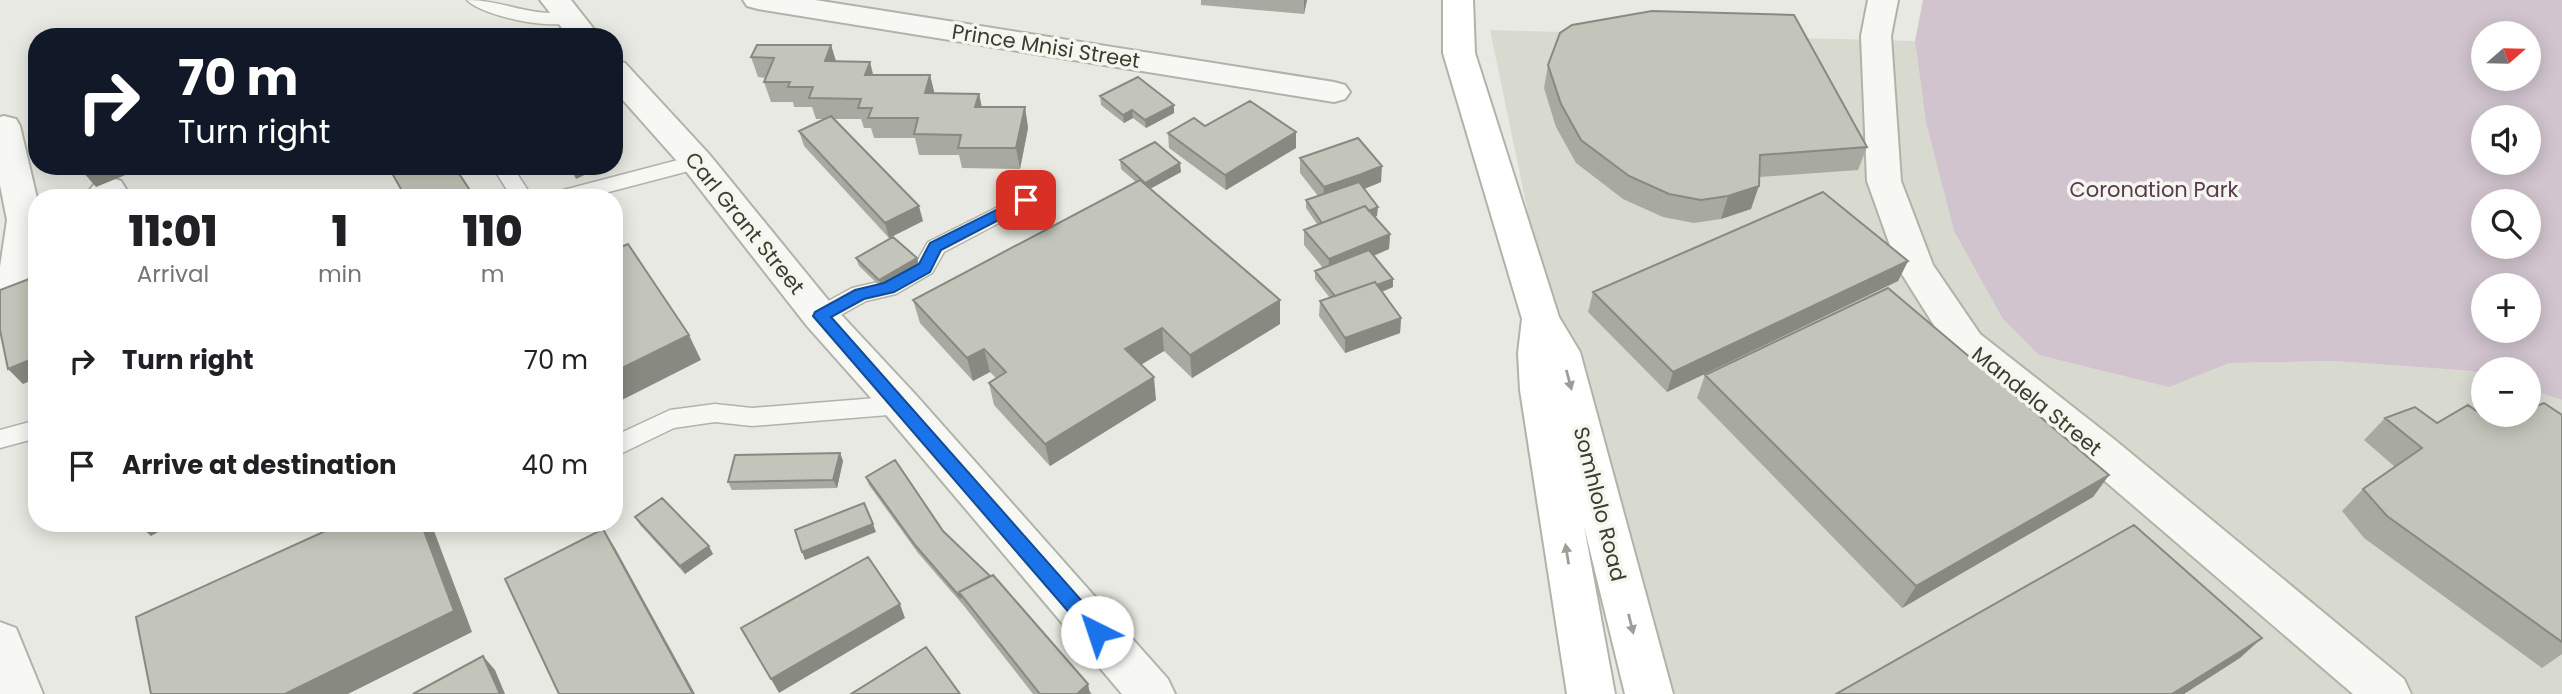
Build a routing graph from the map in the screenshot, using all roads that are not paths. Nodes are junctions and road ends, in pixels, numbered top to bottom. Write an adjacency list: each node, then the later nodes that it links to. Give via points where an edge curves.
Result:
1 (476, 0): 5 (lane, via 502,13 534,19)
2 (759, 0): 7 (street, Prince Mnisi Street)
3 (1458, 0): 15 (main road, Somhlolo Road, via 1459,53)
4 (1883, 0): 25 (street, Mandela Street, via 1876,36 1884,181 1916,268 1966,344)
5 (569, 18)
6 (623, 80): 9 (street, Carl Grant Street)
7 (1335, 92)
8 (4, 126): 13 (street, via 25,219 18,268)
9 (697, 162): 10 (lane); 14 (street, Carl Grant Street)
10 (594, 189)
11 (1026, 200): 14 (lane, via 936,247 924,268)
12 (28, 269): 13 (street)
13 (5, 293)
14 (820, 316): 16 (street, Carl Grant Street)
15 (1541, 318): 23 (main road, Somhlolo Road, one-way to 15, via 1540,390 1537,353); 24 (main road, Somhlolo Road, one-way to 24, via 1562,352)
16 (901, 405): 19 (lane, via 752,418 715,413 692,416 670,419); 22 (street, Carl Grant Street)
17 (28, 431): 18 (lane)
18 (0, 439)
19 (623, 442)
20 (0, 642): 21 (street)
21 (19, 694)
22 (1151, 694)
23 (1591, 694)
24 (1649, 694)
25 (2387, 694)

